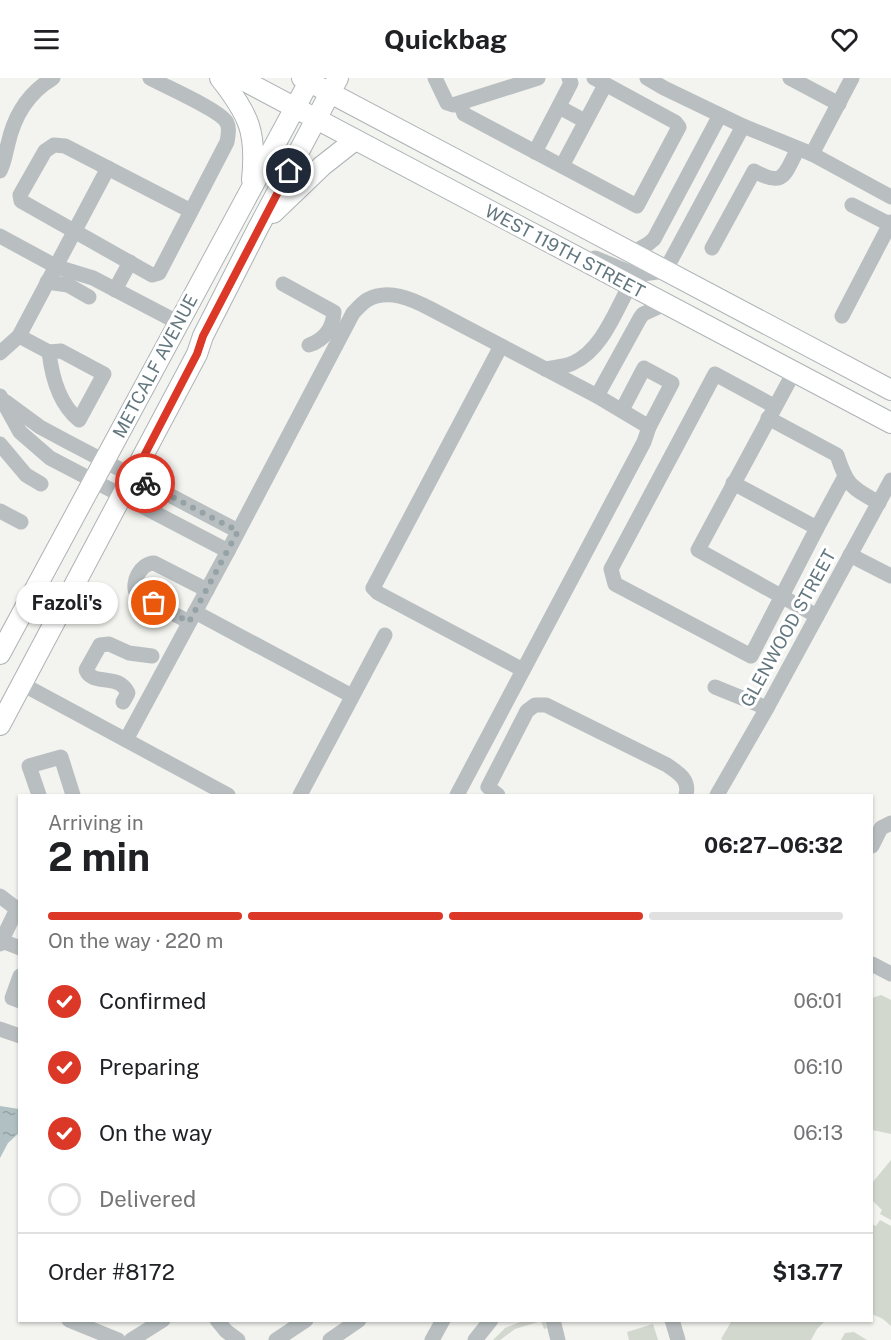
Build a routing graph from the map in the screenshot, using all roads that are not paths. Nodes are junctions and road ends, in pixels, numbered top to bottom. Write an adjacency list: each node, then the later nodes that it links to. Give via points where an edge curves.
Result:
1 (53, 78): 27 (street, via 37,87 23,105 13,123)
2 (150, 78): 31 (street, via 227,122 227,142)
3 (220, 78): 28 (main road, via 249,121 254,158)
4 (239, 78): 17 (main road, WEST 119TH STREET)
5 (435, 78): 14 (street, via 447,103)
6 (538, 78): 14 (street)
7 (569, 78): 16 (street, via 571,83)
8 (647, 78): 18 (street)
9 (790, 78): 15 (street)
10 (852, 78): 15 (street)
11 (307, 79): 13 (main road, WEST 119TH STREET); 17 (main road, METCALF AVENUE)
12 (600, 81): 20 (street); 25 (street, via 675,122 678,131 637,206)
13 (334, 86): 19 (main road, METCALF AVENUE); 38 (main road, WEST 119TH STREET)
14 (460, 103): 24 (street, via 464,114)
15 (839, 104): 23 (street)
16 (559, 107): 20 (street); 24 (street)
17 (296, 108): 19 (main road, WEST 119TH STREET); 28 (main road, METCALF AVENUE)
18 (720, 115): 21 (street); 38 (street, via 654,238)
19 (317, 119): 22 (main road, WEST 119TH STREET); 33 (main road, METCALF AVENUE)
20 (585, 121): 25 (street)
21 (743, 126): 23 (street); 41 (street)
22 (355, 140): 33 (main road, via 322,166); 36 (main road, WEST 119TH STREET)
23 (805, 151): 29 (street); 37 (street, via 779,179 768,179 754,171)
24 (536, 152): 25 (street)
25 (562, 166)
26 (108, 168): 31 (street); 34 (street); 34 (street, via 65,146 54,145 45,151 20,195 25,205)
27 (0, 171)
28 (250, 190): 49 (main road, METCALF AVENUE)
29 (891, 197)
30 (852, 205): 32 (street)
31 (191, 211): 39 (street, via 159,273 152,275)
32 (891, 224): 48 (street)
33 (257, 230): 68 (main road, METCALF AVENUE)
34 (75, 232): 39 (street); 40 (street)
35 (0, 236): 40 (street)
36 (552, 245): 41 (street, via 629,272); 44 (main road, WEST 119TH STREET)
37 (712, 248)
38 (632, 253): 41 (main road, WEST 119TH STREET)
39 (130, 262): 45 (street)
40 (57, 267): 42 (street); 45 (street, via 93,278)
41 (665, 271): 59 (main road, WEST 119TH STREET)
42 (47, 282): 46 (street, via 68,285); 50 (street)
43 (283, 284): 51 (street, via 334,312 328,332)
44 (630, 285): 47 (main road, WEST 119TH STREET); 54 (street)
45 (115, 290): 49 (street)
46 (89, 297)
47 (665, 304): 57 (main road, WEST 119TH STREET); 60 (street, via 640,318)
48 (842, 316)
49 (178, 323): 67 (main road, METCALF AVENUE)
50 (19, 336): 53 (street); 55 (street)
51 (309, 345)
52 (501, 346): 56 (street); 79 (street, via 416,301 394,294 368,300 353,313); 90 (street, via 373,588)
53 (49, 352): 53 (street, via 61,351 104,374 79,420 59,393)
54 (591, 352): 56 (street, via 571,364); 58 (street, via 582,367)
55 (0, 353)
56 (545, 369): 58 (street)
57 (794, 372): 63 (street); 64 (main road, WEST 119TH STREET)
58 (581, 387): 60 (street)
59 (891, 390)
60 (597, 396): 62 (street)
61 (1, 397): 67 (street, via 40,427); 71 (street, via 20,432 50,458)
62 (622, 410): 65 (street); 65 (street, via 644,368 672,383)
63 (771, 412): 69 (street, via 837,455); 72 (street); 84 (street, via 715,374 610,568 615,584 751,656)
64 (891, 423)
65 (649, 428): 90 (street)
66 (0, 444): 73 (street, via 26,475)
67 (103, 462): 68 (street); 71 (main road, METCALF AVENUE)
68 (133, 477): 74 (main road, METCALF AVENUE); 79 (street)
69 (844, 478): 75 (street, via 858,492); 78 (street)
70 (891, 480): 75 (street, GLENWOOD STREET)
71 (92, 482): 74 (street); 88 (main road, METCALF AVENUE)
72 (733, 483): 78 (street); 84 (street, via 698,550)
73 (41, 484)
74 (122, 497): 80 (street); 91 (main road, METCALF AVENUE)
75 (879, 503): 81 (street, GLENWOOD STREET)
76 (0, 511): 77 (street)
77 (21, 522)
78 (817, 528): 84 (street)
79 (238, 531): 80 (street)
80 (228, 551): 83 (street)
81 (850, 555): 82 (street); 85 (street, GLENWOOD STREET)
82 (891, 576)
83 (207, 590): 86 (street); 86 (street, via 154,563 143,567 134,583 137,594)
84 (782, 597): 85 (street)
85 (817, 616): 95 (street, GLENWOOD STREET)
86 (192, 617): 93 (street); 97 (street)
87 (385, 635): 93 (street)
88 (0, 654)
89 (153, 656): 94 (street, via 100,645 86,670 88,675 111,679 125,687 128,693)
90 (523, 670): 102 (street)
91 (22, 684): 96 (main road, METCALF AVENUE); 97 (street)
92 (715, 687): 95 (street)
93 (352, 696): 101 (street)
94 (123, 702)
95 (767, 708): 105 (street, GLENWOOD STREET)
96 (0, 725)
97 (126, 740): 100 (street)
98 (39, 794): 99 (street, via 29,766 61,757)
99 (73, 794)
100 (226, 794)
101 (301, 794)
102 (459, 794)
103 (497, 794): 104 (street, via 488,787 527,711 535,705 546,705 667,765 684,778)
104 (686, 794)
105 (718, 794)
106 (891, 823): 107 (street, via 881,828)
107 (873, 844)
108 (0, 896): 109 (street)
109 (18, 909): 110 (street); 111 (street)
110 (0, 913)
111 (1, 943): 112 (street)
112 (18, 947)
113 (873, 965): 114 (street)
114 (891, 974)
115 (18, 981): 116 (street)
116 (11, 998)
117 (0, 1029): 118 (street)
118 (18, 1035)
119 (80, 1322): 127 (street)
120 (160, 1322): 129 (street)
121 (219, 1322): 130 (street)
122 (303, 1322): 131 (street)
123 (356, 1322): 132 (street)
124 (442, 1322): 133 (street)
125 (489, 1322): 134 (street)
126 (673, 1322): 135 (street)
127 (97, 1325): 128 (street)
128 (118, 1340)
129 (131, 1340)
130 (237, 1340)
131 (276, 1340)
132 (330, 1340)
133 (432, 1340)
134 (475, 1340)
135 (678, 1340)

